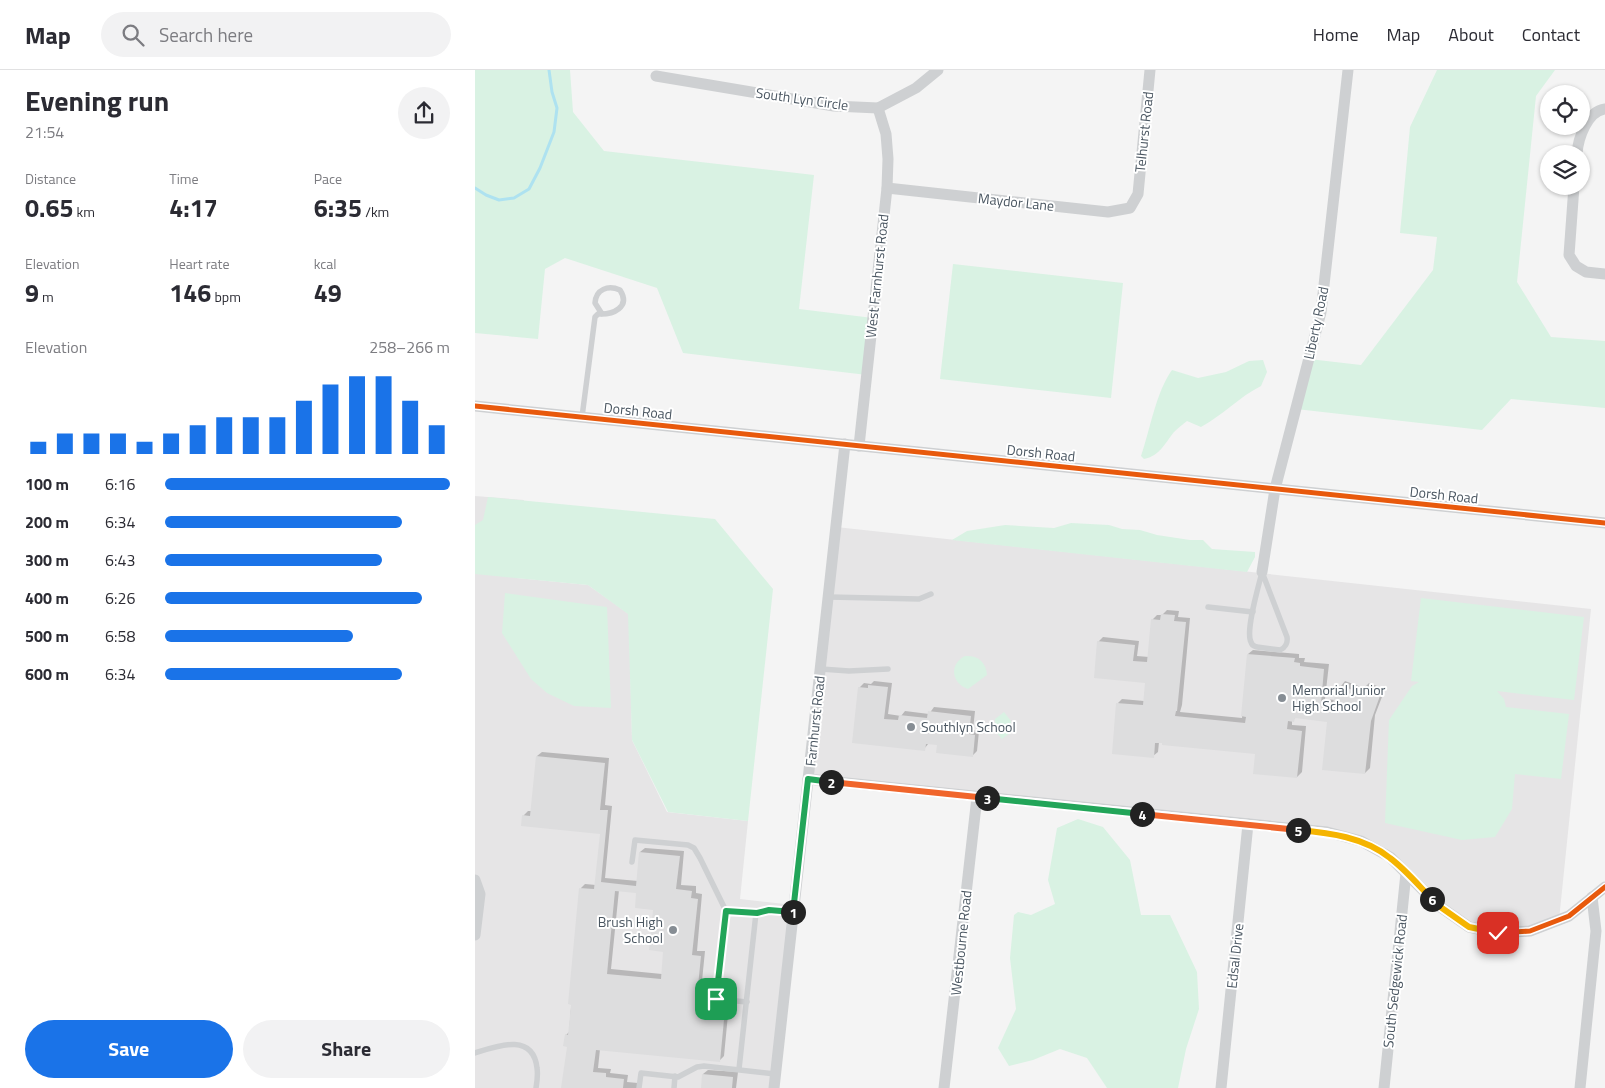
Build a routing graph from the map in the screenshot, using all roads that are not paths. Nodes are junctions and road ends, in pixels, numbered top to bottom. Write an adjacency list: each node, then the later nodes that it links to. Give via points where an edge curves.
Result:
1 (938, 70): 5 (street, via 916,88)
2 (1150, 70): 9 (street, Telhurst Road)
3 (1348, 70): 17 (street, Liberty Road, via 1321,312)
4 (656, 76): 5 (street, South Lyn Circle, via 834,106)
5 (878, 108): 8 (street, West Farnhurst Road, via 886,134)
6 (1605, 110): 7 (street, via 1587,121)
7 (1578, 145)
8 (887, 188): 9 (street, Maydor Lane, via 1108,212 1129,208); 16 (street, West Farnhurst Road)
9 (1138, 194)
10 (1574, 195): 11 (street, via 1569,255 1576,266 1586,272)
11 (1605, 274)
12 (602, 314): 12 (lane, via 617,311 623,304 620,290 608,288 600,291 595,303); 14 (lane, via 595,317)
13 (475, 406): 14 (street, Dorsh Road)
14 (582, 417): 15 (street, Dorsh Road)
15 (845, 444): 16 (street, Dorsh Road); 21 (street, Farnhurst Road)
16 (859, 446): 17 (street, Dorsh Road)
17 (1275, 488): 18 (street, Dorsh Road); 19 (street, Liberty Road)
18 (1605, 523)
19 (1263, 572): 23 (lane); 23 (lane, via 1287,638 1283,648 1257,647 1251,643)
20 (931, 594): 21 (lane, via 919,599)
21 (829, 597): 24 (street, Farnhurst Road)
22 (1207, 607): 23 (lane)
23 (1253, 612)
24 (821, 669): 25 (lane); 26 (street, Farnhurst Road)
25 (888, 669)
26 (808, 779): 27 (street); 35 (street, Farnhurst Road)
27 (977, 797): 28 (street); 47 (street, Westbourne Road)
28 (1248, 824): 30 (street, via 1327,832 1361,841 1390,857); 48 (street, Edsal Drive)
29 (632, 862): 34 (lane, via 635,840 688,845 700,858)
30 (1406, 873): 33 (street, via 1439,906 1469,927 1498,933 1530,931 1569,916); 49 (street, South Sedgewick Road)
31 (475, 880): 37 (street, via 480,894)
32 (1605, 887): 33 (street)
33 (1592, 897): 50 (street, via 1596,931)
34 (726, 911): 36 (lane); 38 (lane, via 716,999)
35 (793, 912): 36 (lane, via 769,910); 41 (street, Farnhurst Road)
36 (757, 913): 38 (lane)
37 (475, 928)
38 (747, 1002): 40 (lane)
39 (475, 1053): 43 (lane, via 501,1045 524,1046 534,1058 537,1068)
40 (739, 1069): 41 (lane); 42 (lane, via 704,1066)
41 (775, 1074): 46 (street, Farnhurst Road)
42 (675, 1076): 44 (lane, via 641,1073); 45 (lane)
43 (536, 1088)
44 (639, 1088)
45 (674, 1088)
46 (774, 1088)
47 (944, 1088)
48 (1221, 1088)
49 (1384, 1088)
50 (1580, 1088)

